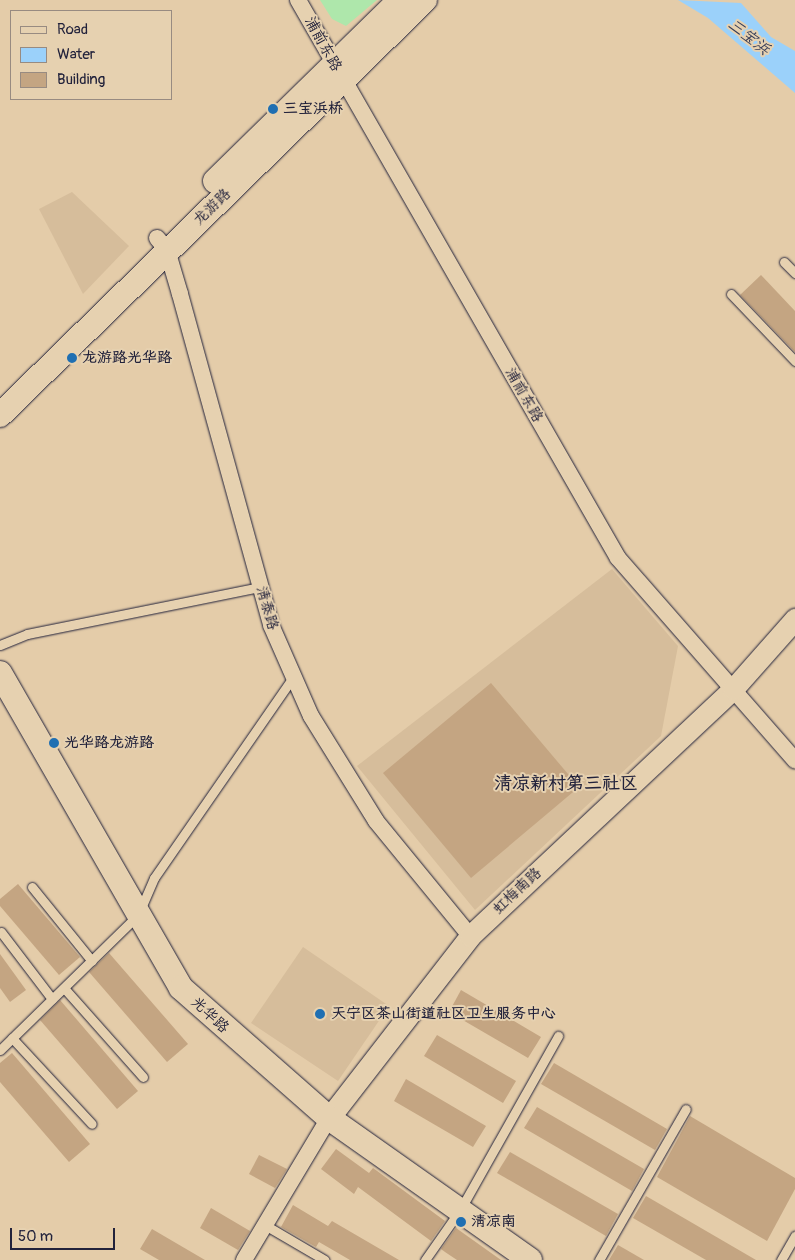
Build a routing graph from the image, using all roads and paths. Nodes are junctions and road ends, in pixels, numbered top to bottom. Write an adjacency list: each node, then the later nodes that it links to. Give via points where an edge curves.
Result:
1 (298, 0): 4 (street, 浦前东路)
2 (400, 0): 4 (main road, 龙游路)
3 (425, 0): 4 (main road, 龙游路)
4 (339, 71): 5 (main road, 龙游路); 18 (street, 浦前东路, via 618,558)
5 (162, 244): 10 (main road, 龙游路); 11 (main road, 龙游路); 12 (street, 清泰路)
6 (784, 262): 7 (lane)
7 (795, 273)
8 (731, 294): 9 (lane)
9 (795, 361)
10 (0, 392)
11 (0, 415)
12 (260, 587): 15 (lane, via 27,634); 17 (street, 清泰路)
13 (795, 619): 18 (street, 虹梅南路)
14 (795, 637): 18 (street, 虹梅南路, via 762,674)
15 (0, 645)
16 (0, 673): 21 (main road, 光华路)
17 (294, 676): 21 (lane, via 154,878); 23 (street, 清泰路, via 311,716 376,821)
18 (733, 690): 19 (street, 浦前东路); 23 (street, 虹梅南路)
19 (795, 760)
20 (32, 887): 24 (lane)
21 (138, 915): 24 (lane); 32 (main road, 光华路, via 182,988)
22 (1, 932): 26 (lane)
23 (470, 936): 32 (street, 虹梅南路)
24 (92, 961): 25 (lane)
25 (64, 988): 26 (lane); 30 (lane)
26 (52, 999): 28 (lane)
27 (558, 1036): 34 (lane)
28 (12, 1038): 29 (lane); 33 (lane)
29 (0, 1050)
30 (143, 1077)
31 (686, 1109): 41 (lane)
32 (329, 1118): 34 (main road, 光华路); 35 (street)
33 (92, 1124)
34 (460, 1210): 39 (lane); 40 (main road, 光华路)
35 (265, 1225): 37 (street); 38 (lane)
36 (795, 1236): 42 (lane)
37 (244, 1260)
38 (325, 1260)
39 (425, 1260)
40 (530, 1260)
41 (599, 1260)
42 (781, 1260)

